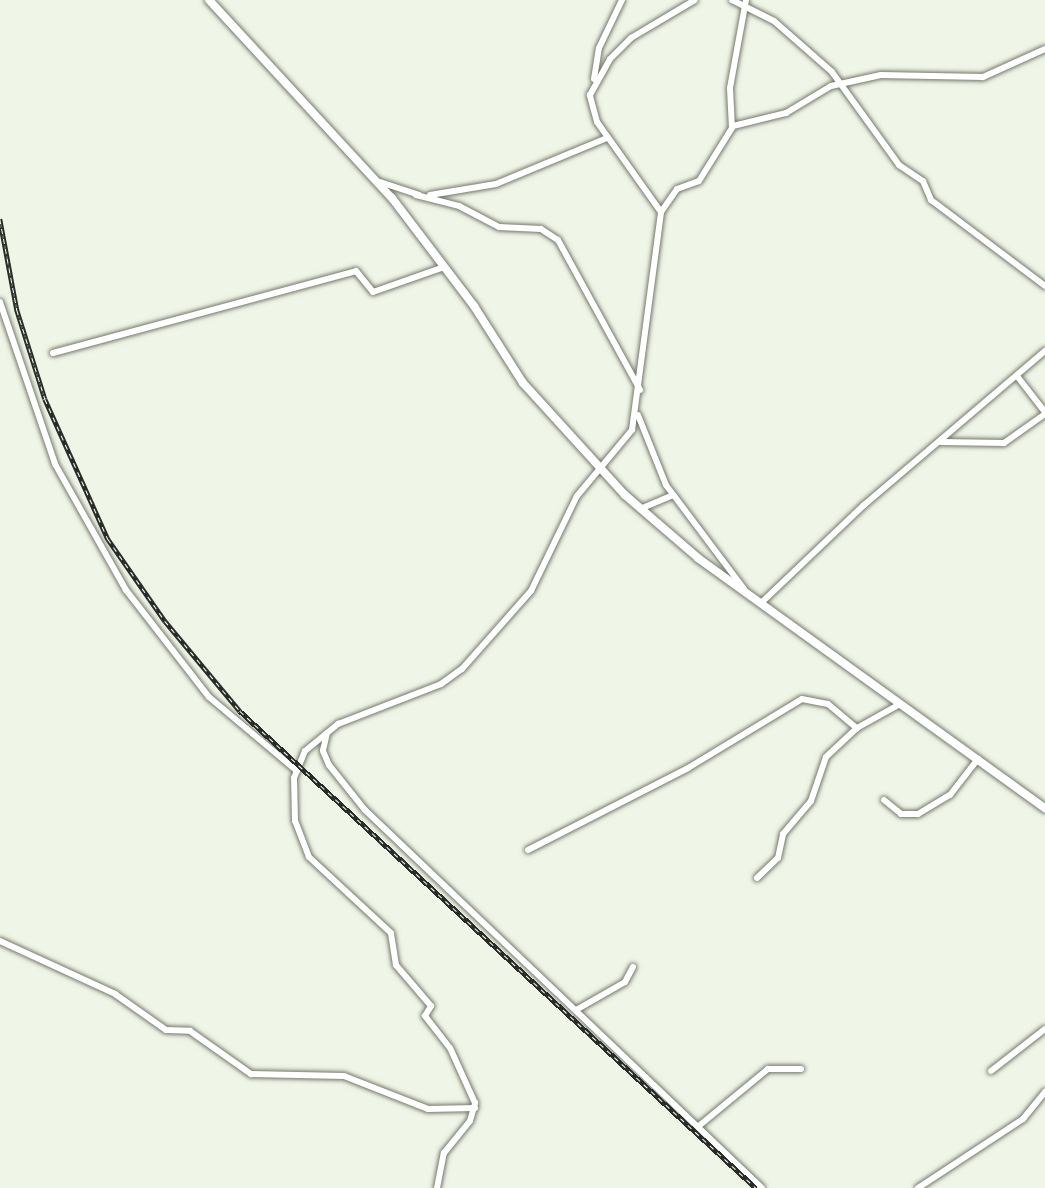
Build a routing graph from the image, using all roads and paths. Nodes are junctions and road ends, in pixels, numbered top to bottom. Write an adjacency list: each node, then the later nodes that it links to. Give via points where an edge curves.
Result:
1 (209, 0): 11 (street)
2 (622, 0): 7 (street, via 599,48)
3 (695, 0): 7 (street, via 631,38)
4 (732, 0): 5 (street)
5 (746, 4): 8 (street, via 774,21); 9 (street, via 730,88)
6 (1045, 49): 8 (street, via 983,78 881,75)
7 (594, 85): 10 (street, via 589,103)
8 (841, 85): 9 (street, via 777,116); 15 (street, via 899,165 923,181 931,200)
9 (733, 126): 13 (street, via 698,181 677,189)
10 (607, 138): 12 (street, via 496,184); 13 (street)
11 (375, 179): 12 (street); 14 (street)
12 (416, 195): 20 (street, via 459,206 499,228 541,229 558,240)
13 (661, 212): 20 (street)
14 (444, 267): 18 (street, via 373,292 356,271); 24 (street, via 523,383)
15 (1045, 286)
16 (0, 302): 33 (street, via 55,464 126,590 209,697)
17 (1045, 351): 19 (street)
18 (53, 353)
19 (1017, 376): 21 (street); 23 (street)
20 (640, 390): 22 (street)
21 (1045, 413): 23 (street, via 1004,443)
22 (638, 415): 24 (street, via 628,438); 25 (street)
23 (941, 442): 28 (street)
24 (601, 470): 26 (street); 31 (street, via 577,496 531,590 456,676)
25 (673, 495): 26 (street, via 662,494); 27 (street)
26 (640, 509): 27 (street)
27 (744, 591): 28 (street)
28 (761, 603): 29 (street)
29 (900, 704): 30 (street); 32 (street)
30 (857, 728): 36 (street, via 828,704 802,699 704,759); 37 (street, via 819,766 811,801 783,834 778,858)
31 (328, 731): 33 (street, via 305,751); 40 (street, via 323,751 365,810)
32 (978, 759): 34 (street, via 950,795 918,814 901,814); 35 (street)
33 (296, 771): 45 (street, via 295,821 309,857 391,933 396,965 431,1006 425,1016 450,1048)
34 (884, 800)
35 (1045, 808)
36 (528, 850)
37 (757, 878)
38 (0, 941): 45 (street, via 115,994 166,1030 190,1031 251,1074 344,1076 421,1108)
39 (633, 967): 40 (street, via 625,982)
40 (576, 1010): 46 (street)
41 (1045, 1029): 43 (street)
42 (801, 1069): 46 (street, via 768,1069)
43 (991, 1071)
44 (1045, 1092): 49 (street, via 1023,1119)
45 (475, 1108): 47 (street, via 444,1153)
46 (700, 1125): 48 (street)
47 (437, 1188)
48 (762, 1188)
49 (918, 1188)

